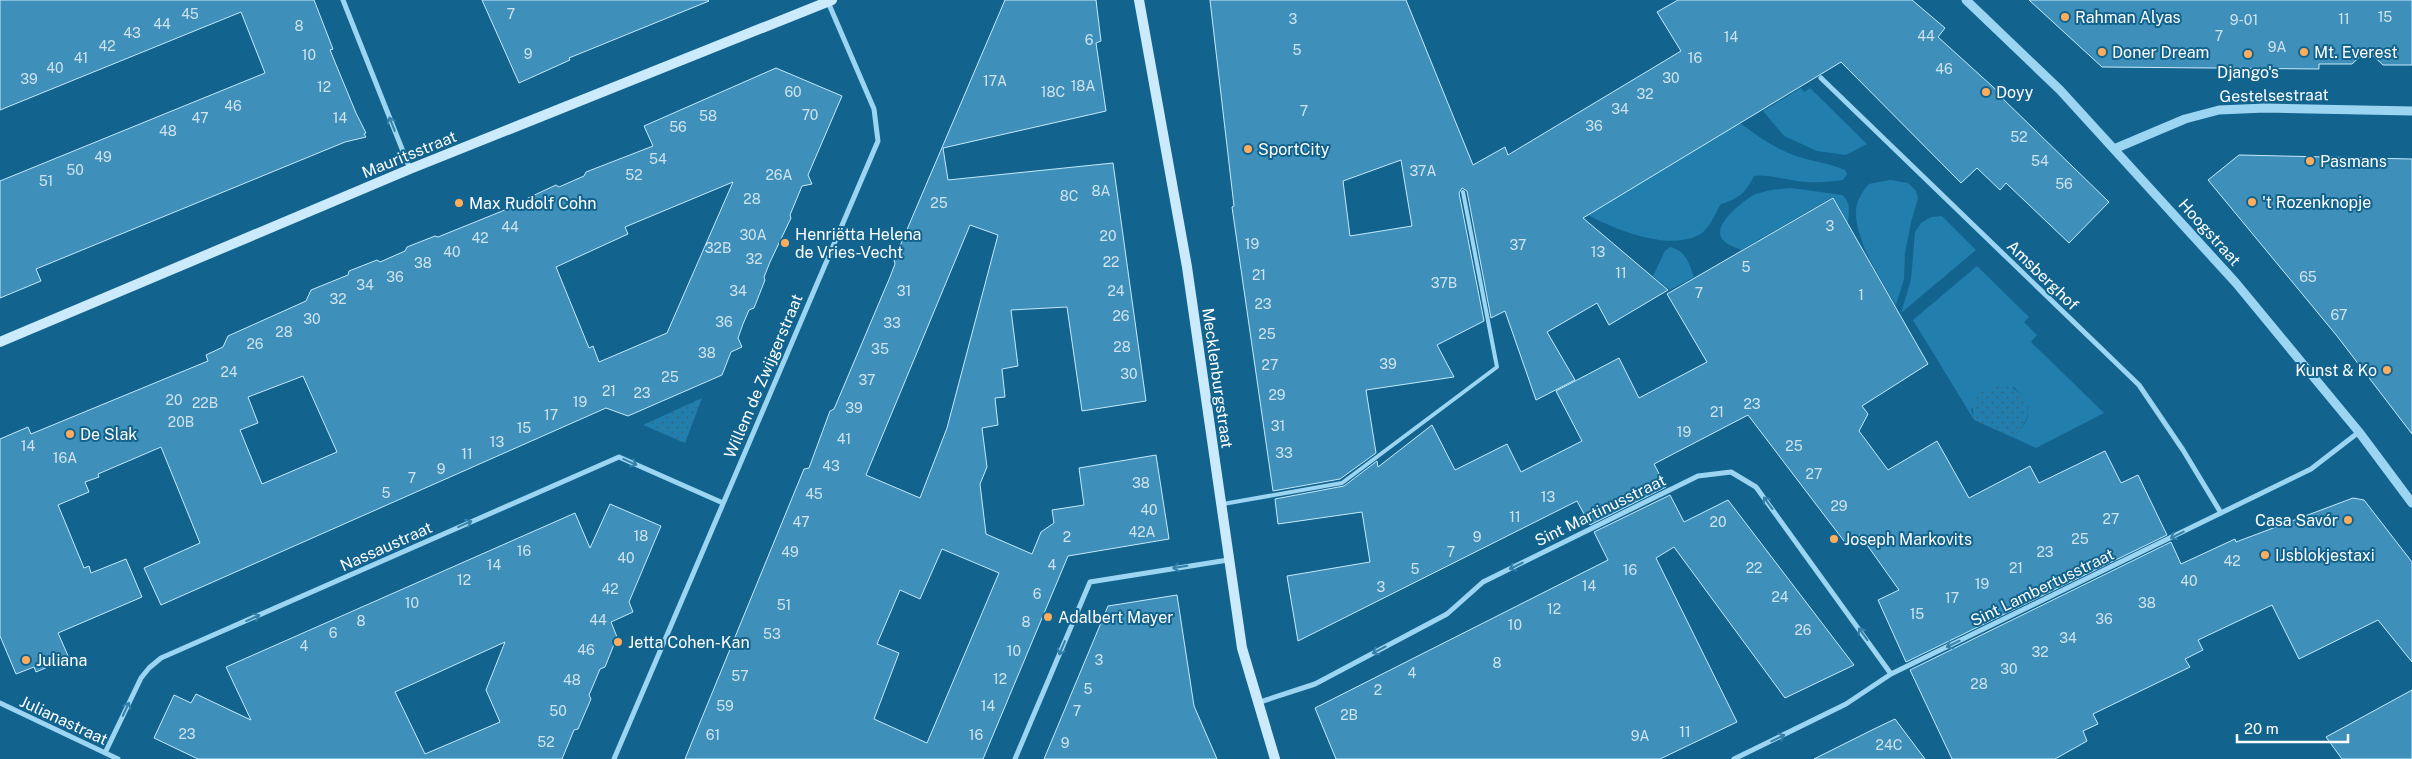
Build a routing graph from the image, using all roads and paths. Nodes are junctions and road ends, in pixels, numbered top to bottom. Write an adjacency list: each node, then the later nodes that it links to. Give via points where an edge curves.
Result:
1 (343, 0): 8 (street, one-way to 1)
2 (1139, 0): 14 (main road, Mecklenburgstraat, via 1187,267)
3 (1966, 0): 7 (street, Hoogstraat, via 2060,90)
4 (830, 1): 8 (main road, Mauritsstraat); 12 (street, Willem de Zwijgerstraat, via 874,109 878,140)
5 (1821, 78): 15 (street, Amsberghof, via 2139,385 2184,450)
6 (2412, 111): 7 (street, Gestelsestraat, via 2219,110 2185,119)
7 (2114, 149): 11 (street, Hoogstraat, via 2236,283)
8 (410, 169): 10 (main road, Mauritsstraat)
9 (1463, 192): 14 (lane, via 1496,367 1342,483)
10 (0, 342)
11 (2359, 432): 13 (street, Hoogstraat); 15 (street, Sint Lambertusstraat, via 2311,469)
12 (723, 503): 20 (street, Nassaustraat, one-way to 12, via 141,678 161,658 618,457); 22 (street, Willem de Zwijgerstraat)
13 (2412, 503)
14 (1221, 504): 16 (main road, Mecklenburgstraat)
15 (2221, 512): 17 (street, Sint Lambertusstraat, one-way to 17)
16 (1228, 560): 19 (main road, Mecklenburgstraat, via 1242,648); 23 (street, one-way to 23, via 1090,582)
17 (1891, 674): 19 (street, Sint Martinusstraat, one-way to 19, via 1756,487 1731,472 1698,476 1483,582 1448,614 1315,684); 25 (street, Sint Lambertusstraat, one-way to 17, via 1846,704)
18 (0, 703): 20 (street, Julianastraat)
19 (1256, 703): 24 (main road, Mecklenburgstraat)
20 (105, 753): 21 (street, Julianastraat)
21 (118, 759)
22 (614, 759)
23 (1015, 759)
24 (1275, 759)
25 (1734, 759)

